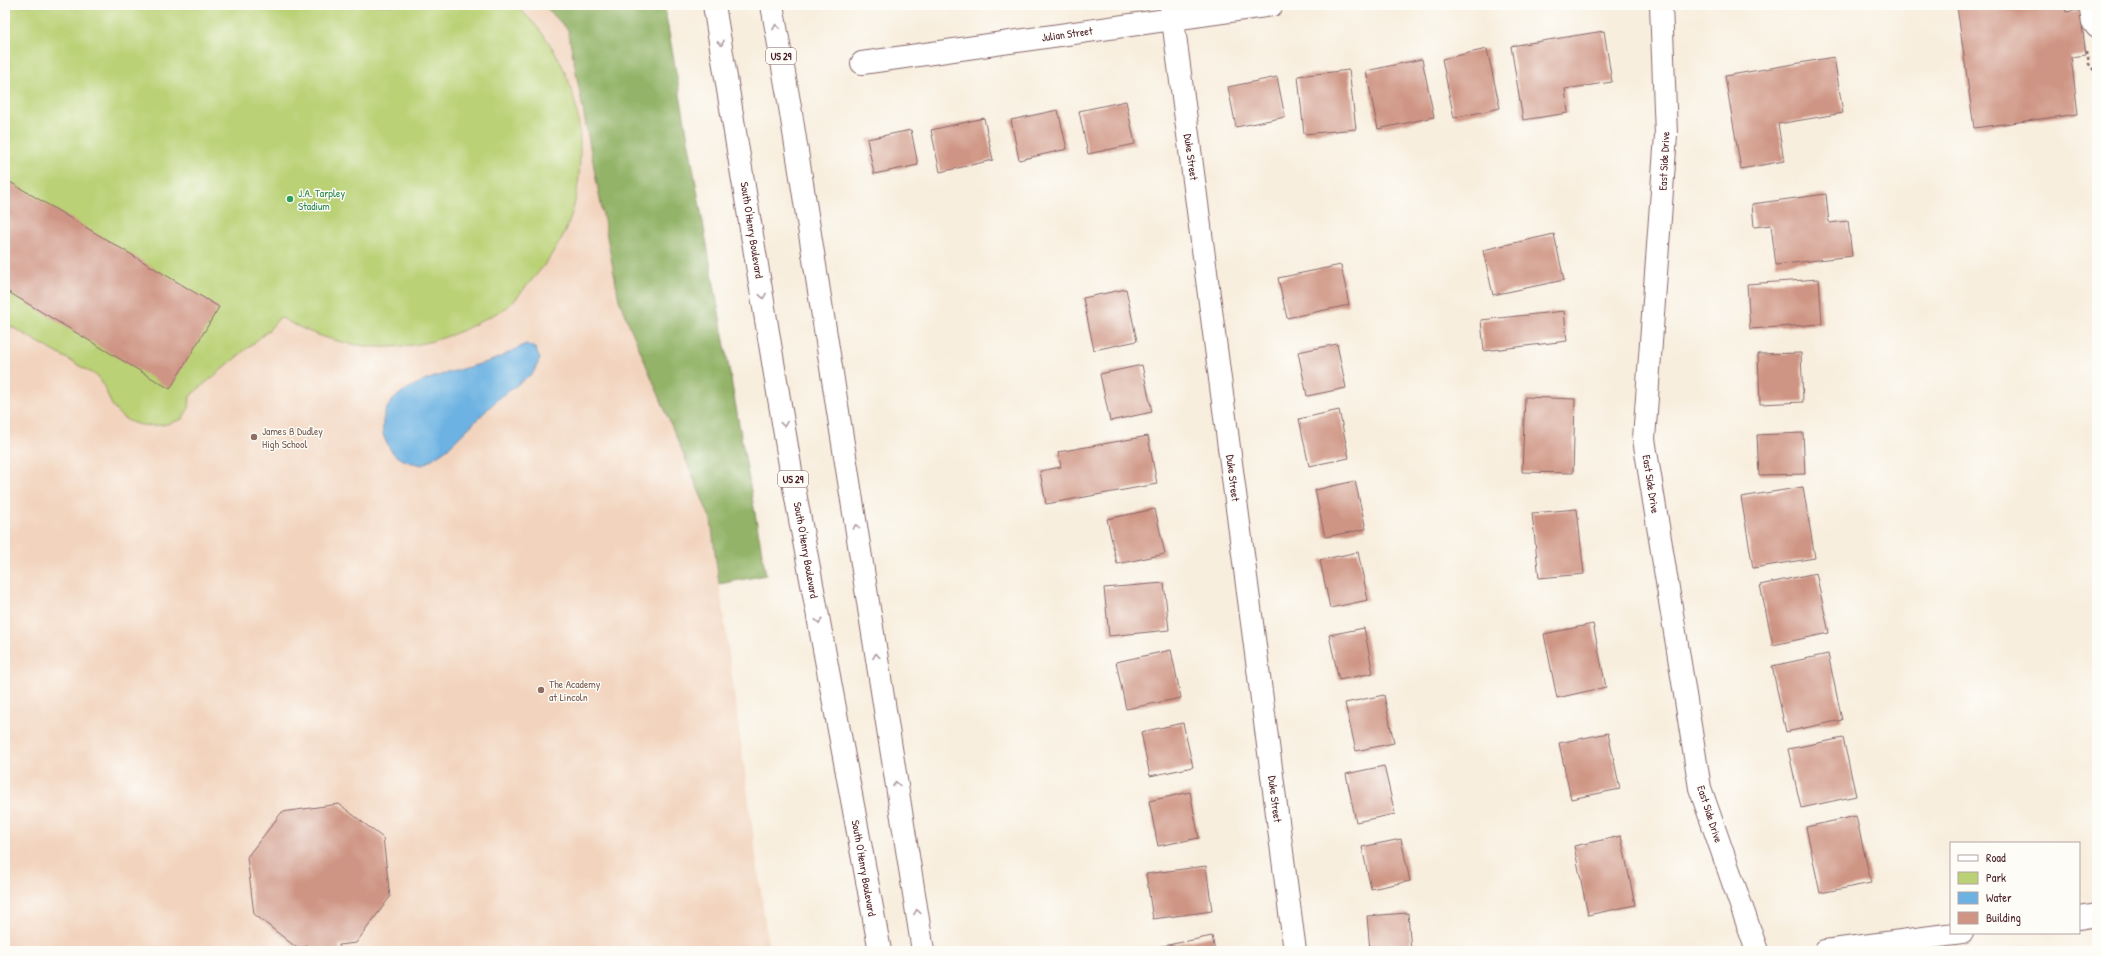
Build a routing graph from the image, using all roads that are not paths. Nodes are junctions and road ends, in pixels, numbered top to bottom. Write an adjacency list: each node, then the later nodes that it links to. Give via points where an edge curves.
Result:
1 (714, 5): 12 (main road, South O'Henry Boulevard / US 29, one-way to 12, via 791,470)
2 (772, 5): 13 (main road, US 29, one-way to 2)
3 (1272, 5): 6 (main road, Julian Street)
4 (1661, 5): 15 (main road, East Side Drive, via 1666,135 1644,439 1700,788)
5 (2090, 5): 7 (main road, via 2093,22)
6 (1172, 12): 8 (main road, Julian Street); 14 (main road, Duke Street)
7 (2097, 27)
8 (862, 62)
9 (2097, 915): 10 (main road)
10 (2080, 918)
11 (1954, 934): 16 (main road)
12 (880, 951)
13 (923, 951)
14 (1295, 951)
15 (1757, 951)
16 (1825, 951)

